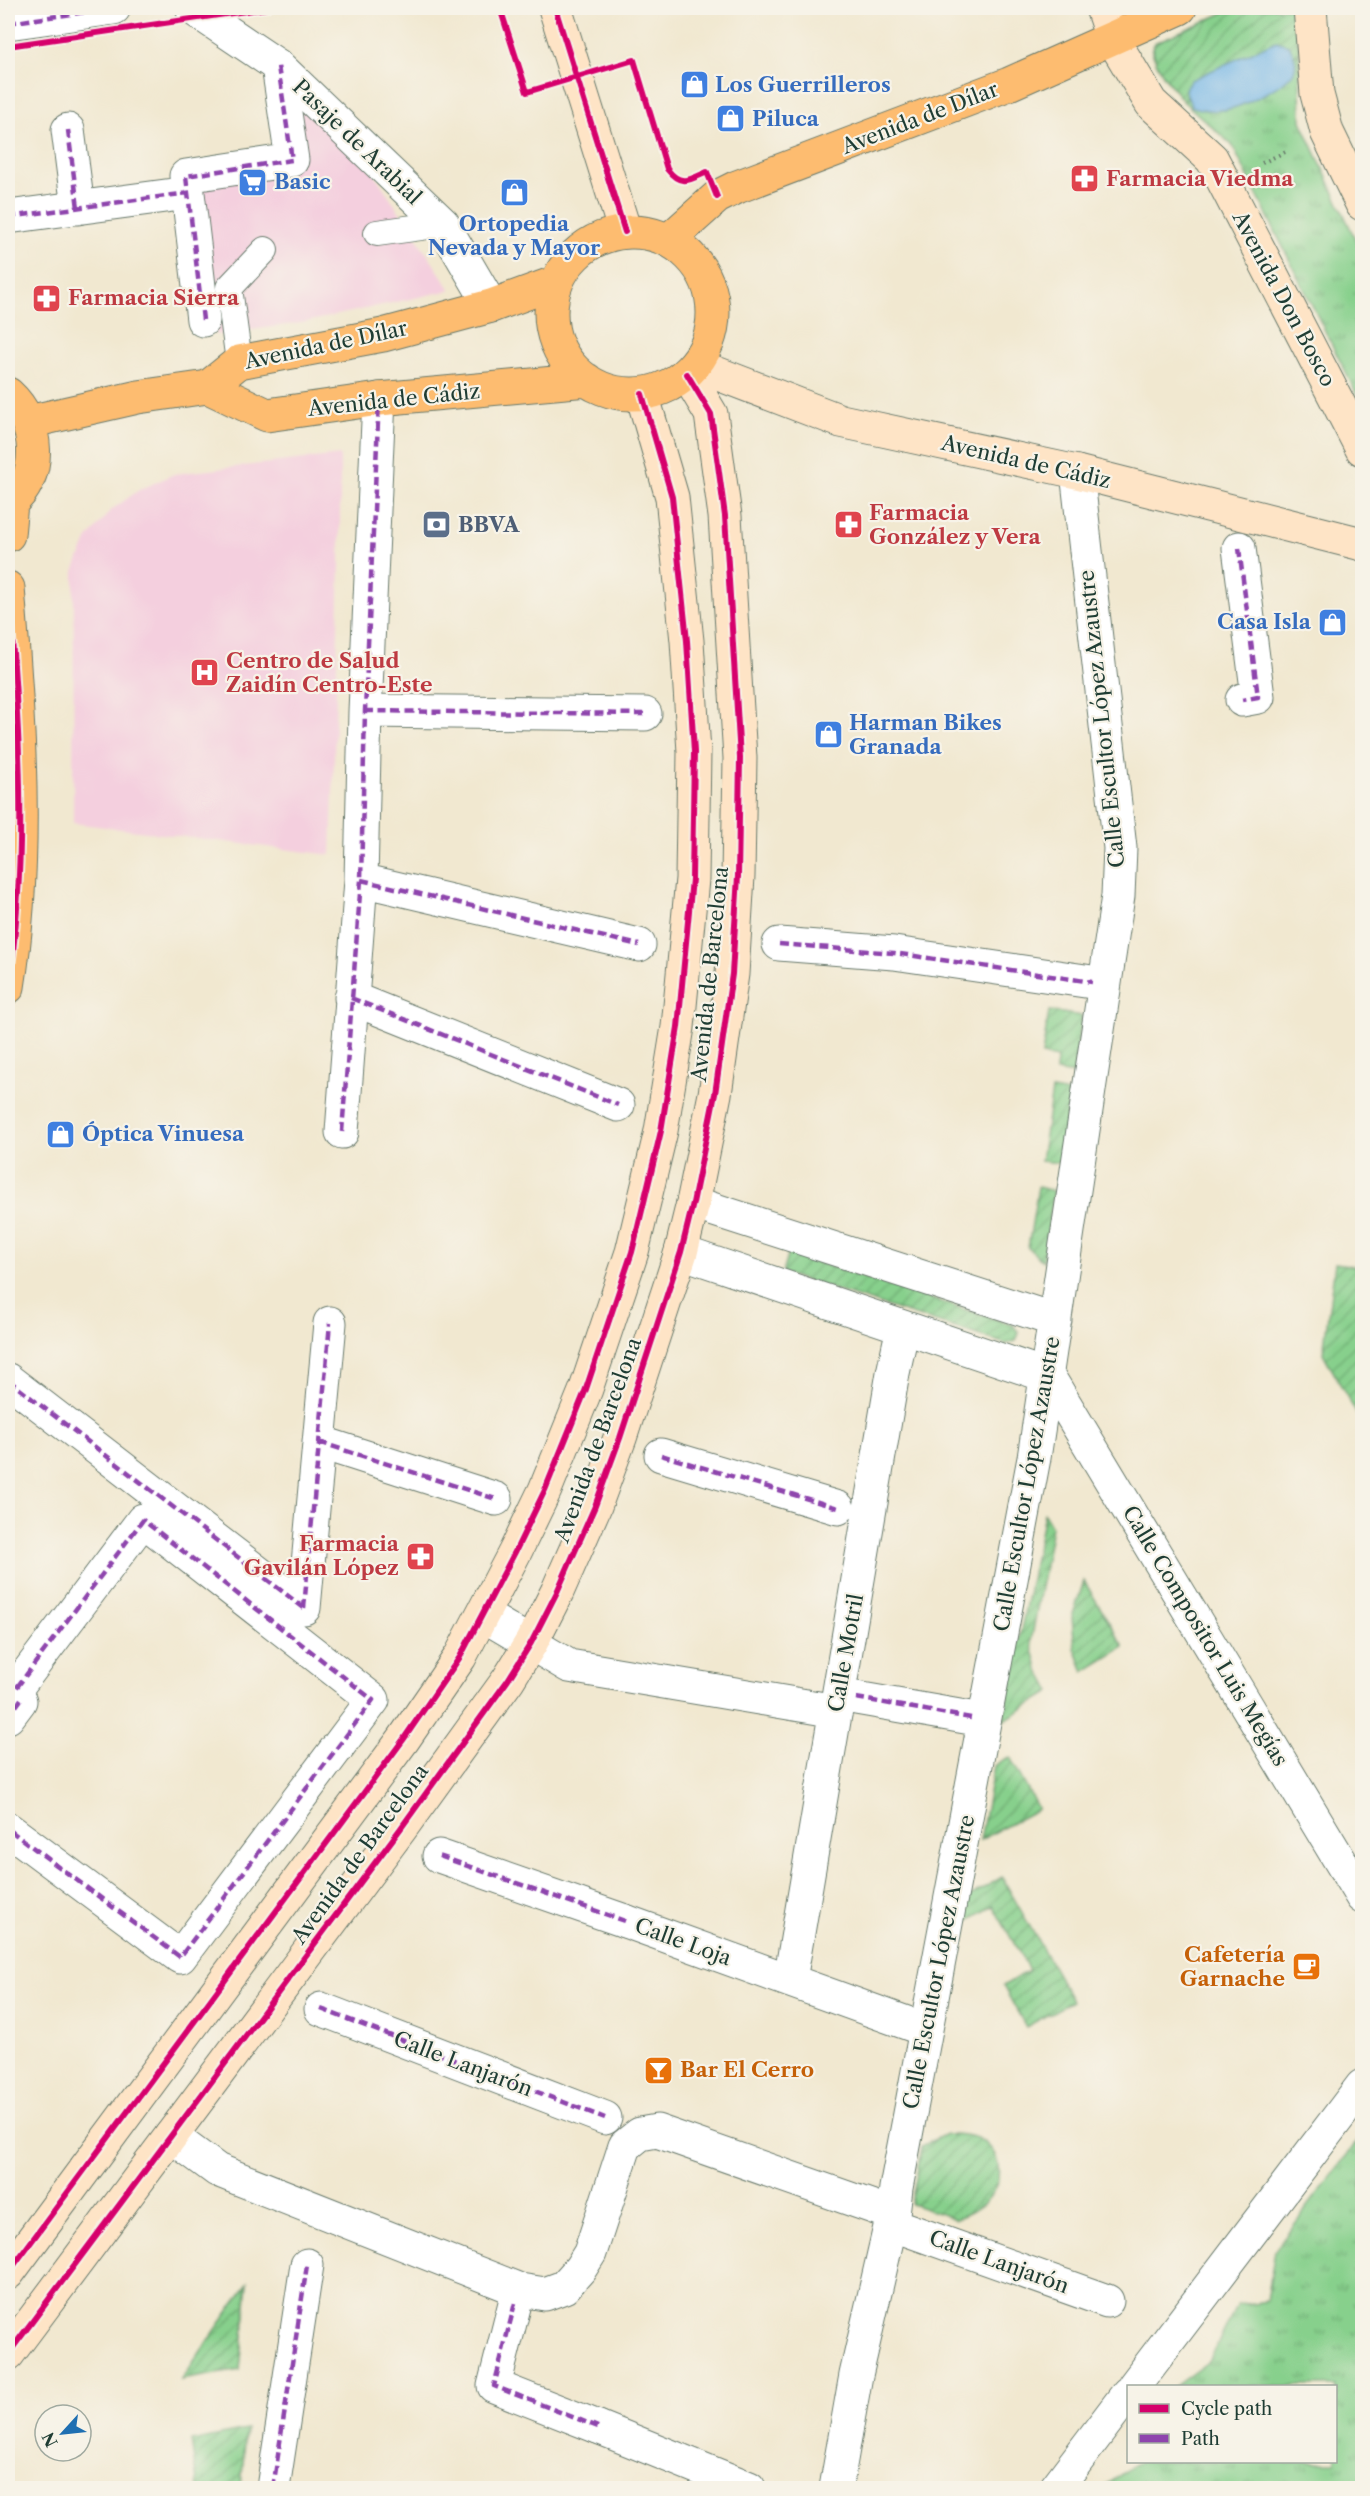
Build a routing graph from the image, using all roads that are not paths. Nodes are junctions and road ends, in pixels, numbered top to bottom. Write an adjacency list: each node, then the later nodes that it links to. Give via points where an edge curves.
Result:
1 (114, 8): 7 (street)
2 (192, 8): 9 (street, Pasaje de Arabial)
3 (555, 8): 16 (main road)
4 (1102, 8): 8 (main road, Avenida Don Bosco)
5 (1180, 8): 8 (main road, Avenida de Dílar)
6 (1310, 8): 12 (main road, via 1317,94 1325,122)
7 (8, 23)
8 (1112, 38): 18 (main road, Avenida de Dílar, via 998,88 737,187 717,197); 31 (main road, Avenida Don Bosco, via 1151,103 1212,159)
9 (278, 66): 11 (street, via 292,160 186,176); 15 (street, Pasaje de Arabial)
10 (68, 130): 13 (street)
11 (188, 193): 13 (street); 22 (street)
12 (1362, 204)
13 (78, 208): 14 (street)
14 (8, 217)
15 (443, 224): 17 (lane); 21 (street, Pasaje de Arabial)
16 (624, 232): 18 (main road, via 647,233); 20 (main road, via 584,247)
17 (378, 233)
18 (669, 240): 24 (main road, via 704,273 711,296 714,320 707,344)
19 (266, 250): 23 (lane, via 229,288)
20 (557, 282): 21 (main road, Avenida de Dílar); 25 (main road, via 552,309 554,336 567,361)
21 (491, 306): 23 (main road, Avenida de Dílar, via 384,334)
22 (203, 320)
23 (239, 362): 26 (main road, Avenida de Dílar)
24 (691, 369): 28 (main road, via 666,387); 32 (main road, Avenida de Cádiz, via 841,421); 49 (main road, Avenida de Barcelona, via 711,414 724,504 740,758 732,974 715,1094)
25 (587, 380): 28 (main road, via 604,389); 29 (main road, Avenida de Cádiz)
26 (208, 387): 29 (main road, Avenida de Cádiz, via 267,415); 30 (main road, via 138,397)
27 (8, 394): 30 (main road)
28 (642, 394): 60 (main road, Avenida de Barcelona, via 672,496 694,741 692,879 678,1027 662,1131 632,1252 586,1389 545,1490)
29 (379, 399): 39 (street)
30 (28, 422): 33 (main road, via 33,437 32,466 24,486)
31 (1362, 449)
32 (1077, 472): 35 (main road, Avenida de Cádiz); 51 (street, Calle Escultor López Azaustre, via 1120,848 1118,896)
33 (9, 504): 34 (main road)
34 (8, 535)
35 (1362, 544)
36 (1239, 548): 38 (street, via 1258,697)
37 (8, 588): 45 (main road, via 17,693 21,832 15,945)
38 (1242, 700)
39 (365, 711): 40 (street); 41 (street)
40 (645, 714)
41 (361, 880): 43 (street); 46 (street)
42 (779, 944): 44 (street, via 894,953)
43 (639, 945)
44 (1092, 982)
45 (8, 987)
46 (351, 998): 47 (street); 48 (street)
47 (618, 1105)
48 (342, 1132)
49 (693, 1203): 50 (main road, Avenida de Barcelona); 51 (street)
50 (681, 1252): 53 (street); 61 (main road, Avenida de Barcelona, via 595,1506)
51 (1055, 1320): 54 (street, Calle Escultor López Azaustre)
52 (330, 1323): 56 (street)
53 (903, 1327): 54 (street); 62 (street, Calle Motril, via 893,1373)
54 (1047, 1376): 67 (street, Calle Compositor Luis Megías); 70 (street, Calle Escultor López Azaustre)
55 (8, 1380): 56 (street, via 304,1608)
56 (319, 1442): 58 (street)
57 (661, 1455): 59 (street)
58 (496, 1499)
59 (838, 1508)
60 (483, 1615): 61 (street); 76 (main road, Avenida de Barcelona, via 404,1740)
61 (531, 1643): 62 (street, via 569,1666); 73 (main road, Avenida de Barcelona, via 401,1828)
62 (846, 1704): 64 (street); 68 (street, Calle Motril)
63 (8, 1718): 65 (street, via 20,1701 11,1695 143,1520 373,1700 180,1957)
64 (971, 1718)
65 (8, 1828)
66 (439, 1856): 68 (street, Calle Loja)
67 (1362, 1897)
68 (790, 1980): 70 (street, Calle Loja)
69 (321, 2009): 72 (street, Calle Lanjarón)
70 (926, 2030): 74 (street, Calle Escultor López Azaustre)
71 (1362, 2086): 80 (street)
72 (605, 2118)
73 (171, 2136): 74 (street, Calle Lanjarón, via 217,2170 520,2290 545,2294 564,2287 580,2270 590,2253 625,2146 640,2134 657,2131); 79 (main road, Avenida de Barcelona)
74 (892, 2219): 77 (street, Calle Lanjarón); 84 (street, Calle Escultor López Azaustre, via 856,2375)
75 (307, 2265): 82 (street)
76 (8, 2273)
77 (1107, 2301)
78 (515, 2303): 83 (street, via 494,2386)
79 (8, 2354)
80 (1135, 2385)
81 (1127, 2394): 85 (street)
82 (273, 2488)
83 (749, 2488)
84 (836, 2488)
85 (1056, 2488)

